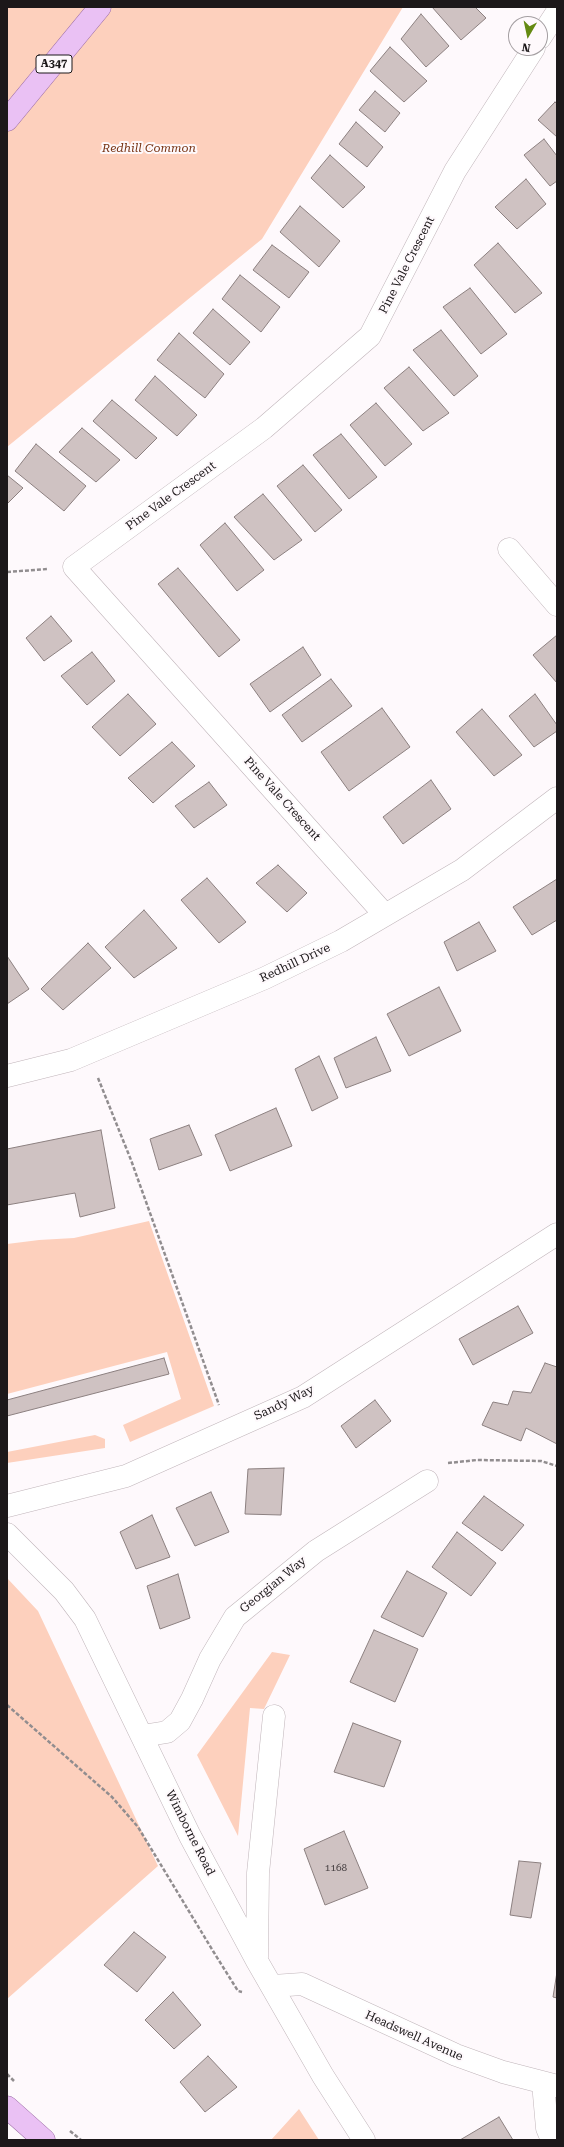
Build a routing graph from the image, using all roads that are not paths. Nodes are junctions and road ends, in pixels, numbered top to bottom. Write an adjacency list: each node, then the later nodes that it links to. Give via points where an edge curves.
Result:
1 (100, 7): 5 (main road, A347)
2 (557, 12): 3 (street)
3 (548, 26)
4 (529, 56): 9 (street, Pine Vale Crescent, via 455,171 370,336 264,428 74,566)
5 (7, 120)
6 (509, 549): 7 (street)
7 (557, 605)
8 (557, 798): 9 (street, Redhill Drive, via 462,870)
9 (386, 916): 10 (street, Redhill Drive, via 265,978 89,1053)
10 (7, 1076)
11 (557, 1234): 13 (street, Sandy Way, via 303,1397 126,1476)
12 (428, 1481): 16 (street, Georgian Way, via 316,1551 235,1617 210,1659 180,1721 168,1732)
13 (7, 1506)
14 (7, 1534): 16 (street, Wimborne Road, via 64,1591 85,1619)
15 (274, 1716): 17 (street, via 258,1873)
16 (142, 1736): 17 (street, Wimborne Road, via 190,1836)
17 (256, 1961): 18 (street, Wimborne Road)
18 (273, 1986): 19 (street, Headswell Avenue, via 302,1984 456,2056); 22 (street, Wimborne Road, via 323,2076)
19 (550, 2084): 23 (street, via 547,2128)
20 (7, 2107): 21 (main road)
21 (44, 2140)
22 (364, 2140)
23 (552, 2140)

